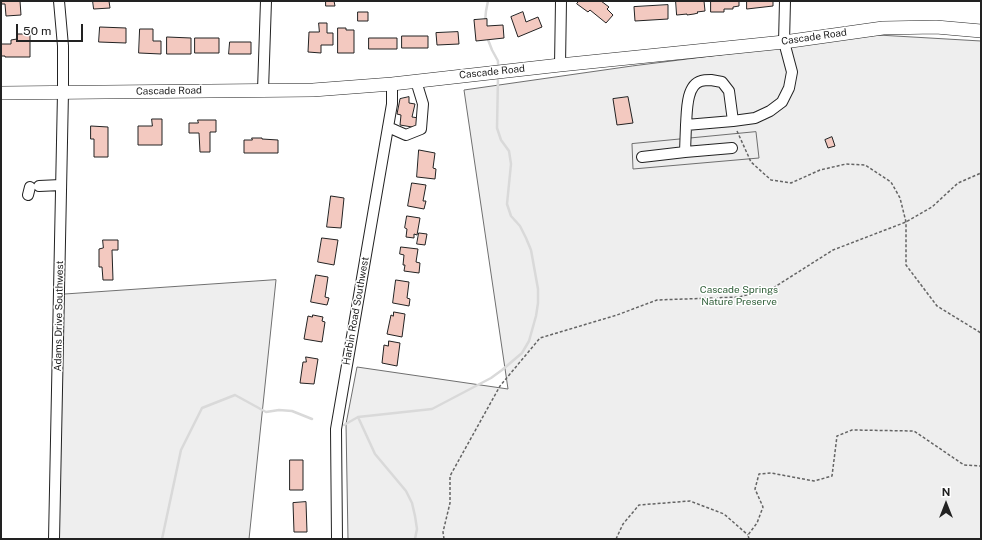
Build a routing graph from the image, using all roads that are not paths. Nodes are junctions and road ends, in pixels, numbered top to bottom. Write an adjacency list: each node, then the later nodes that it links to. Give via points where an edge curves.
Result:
1 (59, 1): 11 (street, Adams Drive Southwest, via 63,46)
2 (266, 1): 10 (street)
3 (561, 1): 7 (street)
4 (785, 1): 6 (street)
5 (981, 31): 6 (main road, Cascade Road, via 936,26 883,28)
6 (784, 42): 7 (main road, Cascade Road); 13 (street, via 792,72 789,88 782,102 755,118)
7 (560, 65): 8 (main road, Cascade Road)
8 (416, 82): 9 (main road, Cascade Road); 15 (street, via 423,104 421,129 406,135)
9 (392, 84): 10 (main road, Cascade Road, via 313,90); 15 (street, Harbin Road Southwest)
10 (263, 90): 11 (main road, Cascade Road)
11 (63, 92): 12 (main road, Cascade Road); 19 (street, Adams Drive Southwest)
12 (1, 93)
13 (733, 122): 14 (street); 14 (street, via 729,91 722,82 711,80 700,81 692,87)
14 (686, 125): 17 (street)
15 (388, 127): 22 (street, Harbin Road Southwest, via 336,429)
16 (732, 148): 17 (street)
17 (685, 152): 18 (street)
18 (642, 157)
19 (61, 185): 20 (street); 21 (street, Adams Drive Southwest)
20 (32, 189)
21 (54, 539)
22 (337, 539)

